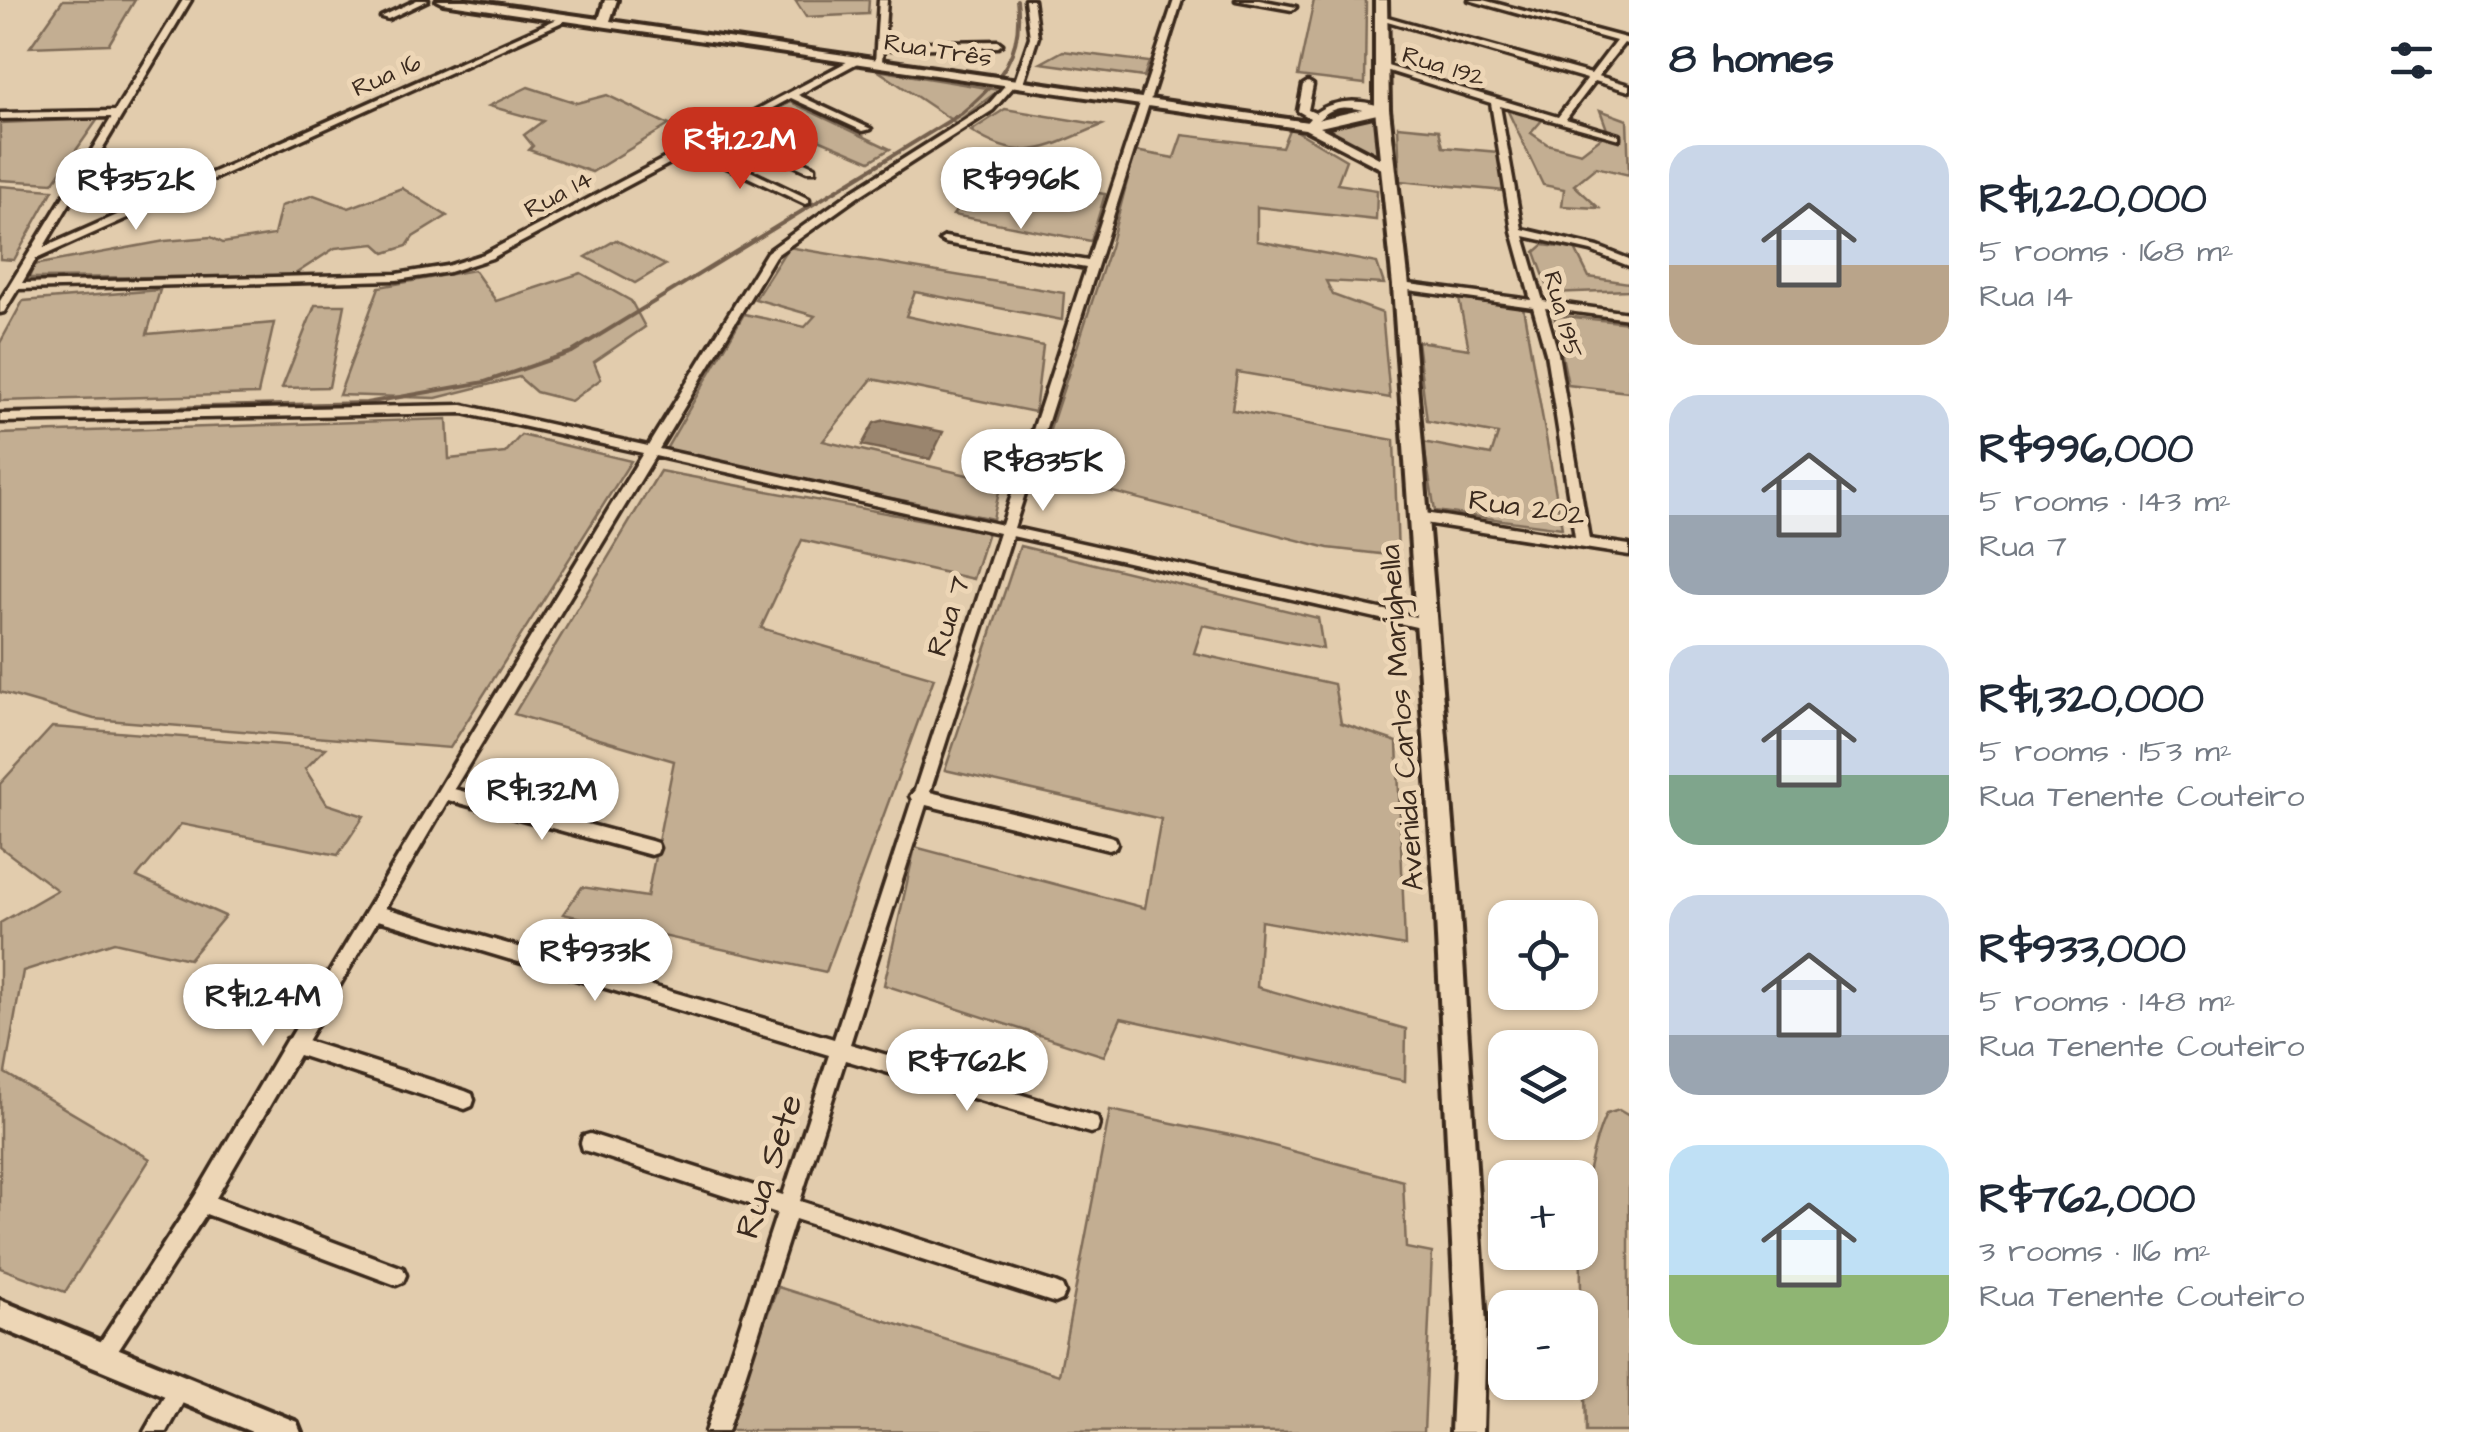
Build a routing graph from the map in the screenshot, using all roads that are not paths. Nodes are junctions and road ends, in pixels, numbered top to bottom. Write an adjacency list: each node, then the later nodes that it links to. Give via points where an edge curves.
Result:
1 (187, 0): 30 (street)
2 (424, 0): 12 (street)
3 (443, 0): 13 (main road, Rua Três)
4 (610, 0): 15 (main road)
5 (883, 0): 18 (street)
6 (1029, 0): 23 (street, via 1034,36)
7 (1178, 0): 27 (street, Rua 7)
8 (1240, 0): 11 (street)
9 (1381, 0): 14 (main road, Avenida Carlos Marighella)
10 (1473, 0): 16 (street)
11 (1292, 7)
12 (384, 17)
13 (567, 18): 15 (main road, Rua Três); 43 (street, Rua 16)
14 (1381, 18): 21 (main road, Avenida Carlos Marighella); 22 (street)
15 (604, 22): 19 (main road, Rua Três)
16 (1626, 41): 22 (street)
17 (998, 44): 18 (street)
18 (882, 46): 20 (street)
19 (858, 59): 20 (main road, Rua Três); 26 (street, Rua 14)
20 (878, 62): 23 (main road, Rua Três)
21 (1382, 68): 28 (street, Rua 192); 29 (main road, Avenida Carlos Marighella)
22 (1594, 78): 25 (street); 33 (street)
23 (1016, 84): 27 (main road, Rua Três); 52 (street, via 771,254)
24 (1308, 85): 32 (street, via 1303,111)
25 (1629, 88)
26 (791, 95): 34 (street, Rua 14); 35 (street)
27 (1143, 101): 32 (main road, Rua Três); 45 (street, Rua 7)
28 (1495, 102): 33 (street, Rua 192); 41 (street, Rua 195)
29 (1382, 109): 32 (main road, Rua Três); 38 (main road, Avenida Carlos Marighella)
30 (116, 114): 31 (street); 43 (street)
31 (0, 116)
32 (1311, 121): 38 (main road, Rua Três)
33 (1560, 121): 36 (street, Rua 192)
34 (726, 129): 37 (street, Rua 14); 39 (street)
35 (866, 129)
36 (1616, 138)
37 (692, 147): 40 (street); 46 (street, Rua 14, via 488,256 449,269 396,277)
38 (1388, 166): 47 (main road, Avenida Carlos Marighella)
39 (811, 169)
40 (806, 201)
41 (1517, 231): 44 (street); 48 (street, Rua 195)
42 (945, 240): 45 (street)
43 (32, 257): 46 (street)
44 (1629, 263)
45 (1090, 265): 54 (street, Rua 7)
46 (16, 286): 49 (street)
47 (1401, 286): 48 (street); 53 (main road, Avenida Carlos Marighella)
48 (1539, 305): 50 (street); 55 (street, Rua 195)
49 (0, 310)
50 (1629, 316)
51 (0, 418): 52 (street, via 450,407)
52 (650, 453): 54 (street); 58 (street)
53 (1418, 517): 55 (street, Rua 202); 57 (main road, Avenida Carlos Marighella)
54 (1005, 528): 57 (street); 59 (street, Rua 7)
55 (1582, 540): 56 (street, Rua 202)
56 (1629, 550)
57 (1425, 624): 79 (main road, Avenida Carlos Marighella, via 1472,1325)
58 (444, 793): 61 (street); 62 (street)
59 (918, 796): 60 (street); 63 (street, Rua 7)
60 (1110, 843)
61 (652, 848)
62 (375, 912): 64 (street); 65 (street)
63 (879, 919): 65 (street, Rua Sete)
64 (293, 1045): 66 (street); 69 (street)
65 (839, 1053): 67 (street); 70 (street, Rua Sete)
66 (465, 1100)
67 (1090, 1124)
68 (590, 1143): 70 (street)
69 (202, 1203): 71 (street); 74 (street)
70 (788, 1210): 72 (street); 78 (street, Rua Sete)
71 (396, 1275)
72 (1055, 1294)
73 (0, 1314): 74 (main road)
74 (102, 1357): 75 (main road)
75 (180, 1388): 76 (street); 77 (main road)
76 (155, 1432)
77 (287, 1432)
78 (716, 1432)
79 (1467, 1432)

